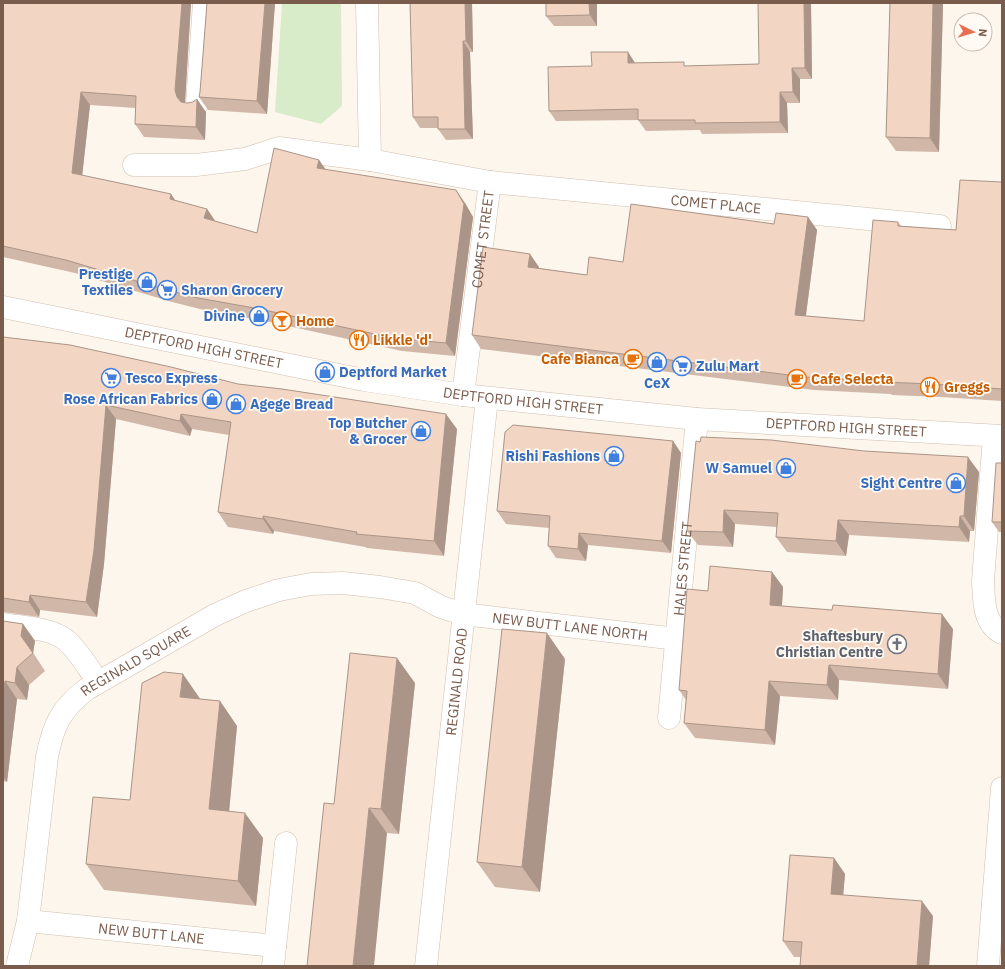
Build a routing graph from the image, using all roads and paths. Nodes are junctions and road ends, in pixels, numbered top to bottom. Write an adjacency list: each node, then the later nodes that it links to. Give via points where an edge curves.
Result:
1 (204, 3): 3 (street)
2 (367, 3): 4 (street)
3 (197, 104)
4 (370, 160): 5 (street, COMET STREET, via 278,148 245,159 196,164); 6 (street, COMET STREET)
5 (134, 165)
6 (490, 182): 7 (street, COMET PLACE); 9 (street, COMET STREET)
7 (940, 226)
8 (3, 307): 9 (street, DEPTFORD HIGH STREET, via 364,380)
9 (463, 395): 10 (street, DEPTFORD HIGH STREET)
10 (487, 398): 11 (street, DEPTFORD HIGH STREET); 13 (street, REGINALD ROAD)
11 (697, 419): 12 (street, DEPTFORD HIGH STREET); 16 (street, HALES STREET)
12 (998, 436): 15 (street, via 983,581 984,602 989,621)
13 (463, 614): 16 (street, NEW BUTT LANE NORTH); 17 (street, REGINALD SQUARE, via 441,607 415,593 344,583 310,584 279,590 215,615); 24 (street, REGINALD ROAD)
14 (3, 624): 17 (street, via 44,630 65,639)
15 (1002, 633)
16 (677, 639): 18 (street, HALES STREET)
17 (98, 682): 21 (street, REGINALD SQUARE, via 74,698 60,716 51,737 46,757)
18 (669, 718)
19 (1002, 788): 25 (street)
20 (286, 843): 22 (street, NEW BUTT LANE)
21 (28, 921): 22 (street, NEW BUTT LANE); 23 (street, REGINALD SQUARE)
22 (274, 956)
23 (17, 966)
24 (426, 966)
25 (988, 966)

